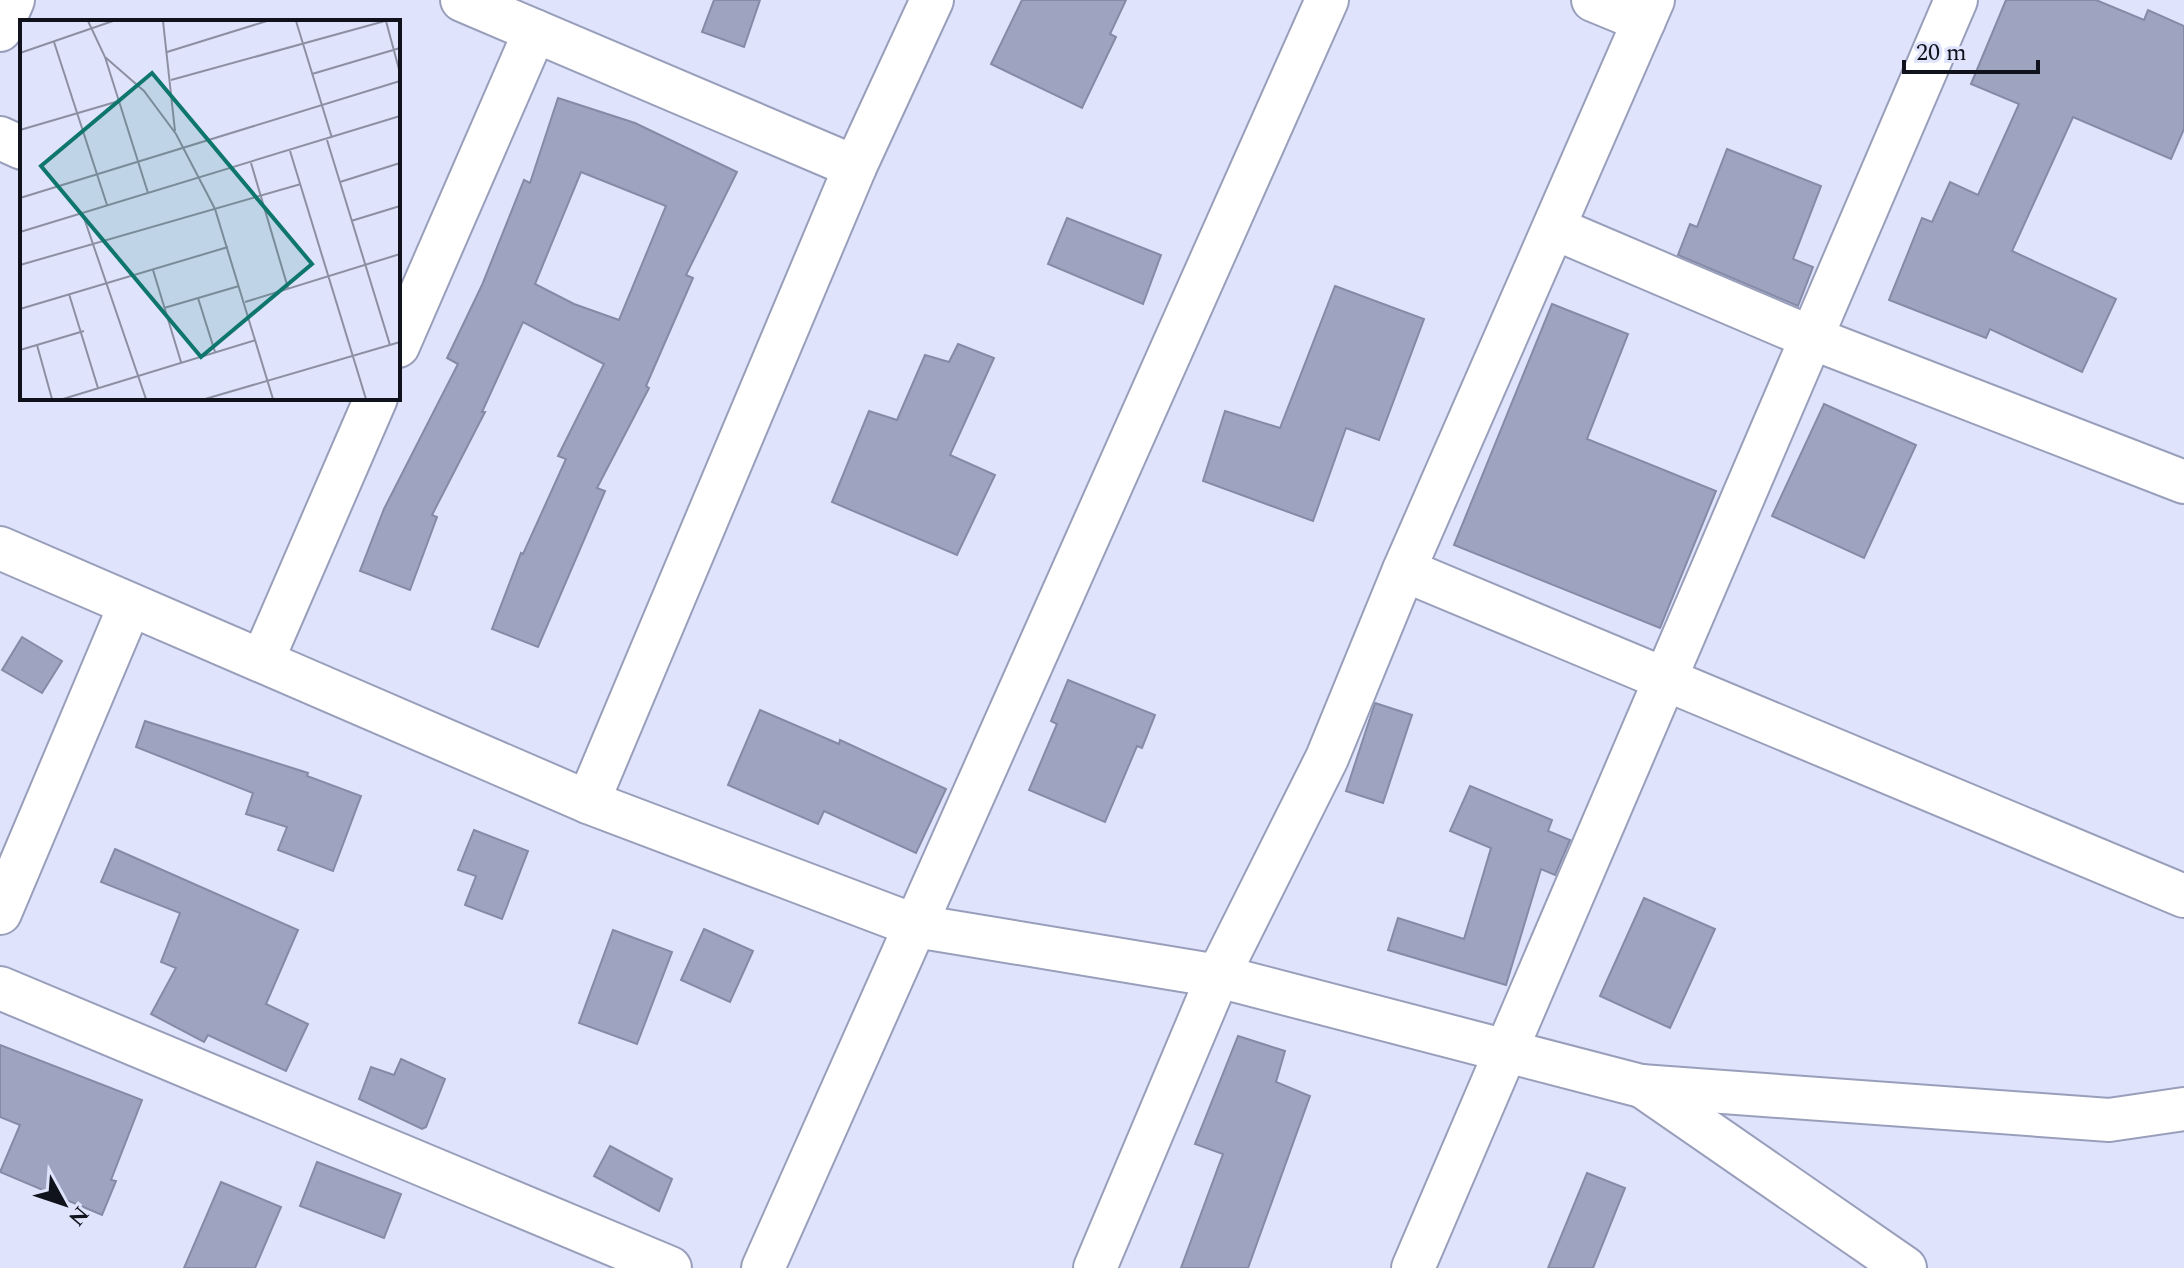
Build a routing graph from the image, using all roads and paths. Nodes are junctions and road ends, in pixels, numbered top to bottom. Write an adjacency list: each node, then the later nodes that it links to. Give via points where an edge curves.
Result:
1 (13, 0): 8 (street)
2 (462, 0): 9 (street)
3 (932, 0): 12 (street)
4 (1327, 0): 26 (street)
5 (1593, 0): 7 (street)
6 (1956, 0): 15 (street)
7 (1648, 10): 13 (street)
8 (0, 30)
9 (535, 31): 12 (street); 14 (street)
10 (0, 138): 11 (street)
11 (20, 147)
12 (855, 167): 23 (street)
13 (1554, 228): 15 (street); 19 (street)
14 (403, 321)
15 (1812, 338): 17 (street); 22 (street)
16 (375, 400): 21 (street)
17 (2184, 482)
18 (0, 548): 20 (street)
19 (1404, 570): 22 (street); 27 (street, via 1327,758)
20 (130, 605): 21 (street); 25 (street)
21 (263, 659): 23 (street)
22 (1667, 680): 24 (street); 29 (street)
23 (588, 802): 26 (street)
24 (2184, 895)
25 (0, 913)
26 (916, 926): 27 (street); 33 (street)
27 (1218, 976): 29 (street); 34 (street)
28 (0, 988): 32 (street)
29 (1505, 1050): 30 (street); 35 (street)
30 (1641, 1086): 31 (street, via 2109,1120); 36 (street)
31 (2184, 1109)
32 (670, 1268)
33 (763, 1268)
34 (1095, 1268)
35 (1413, 1268)
36 (1905, 1268)

